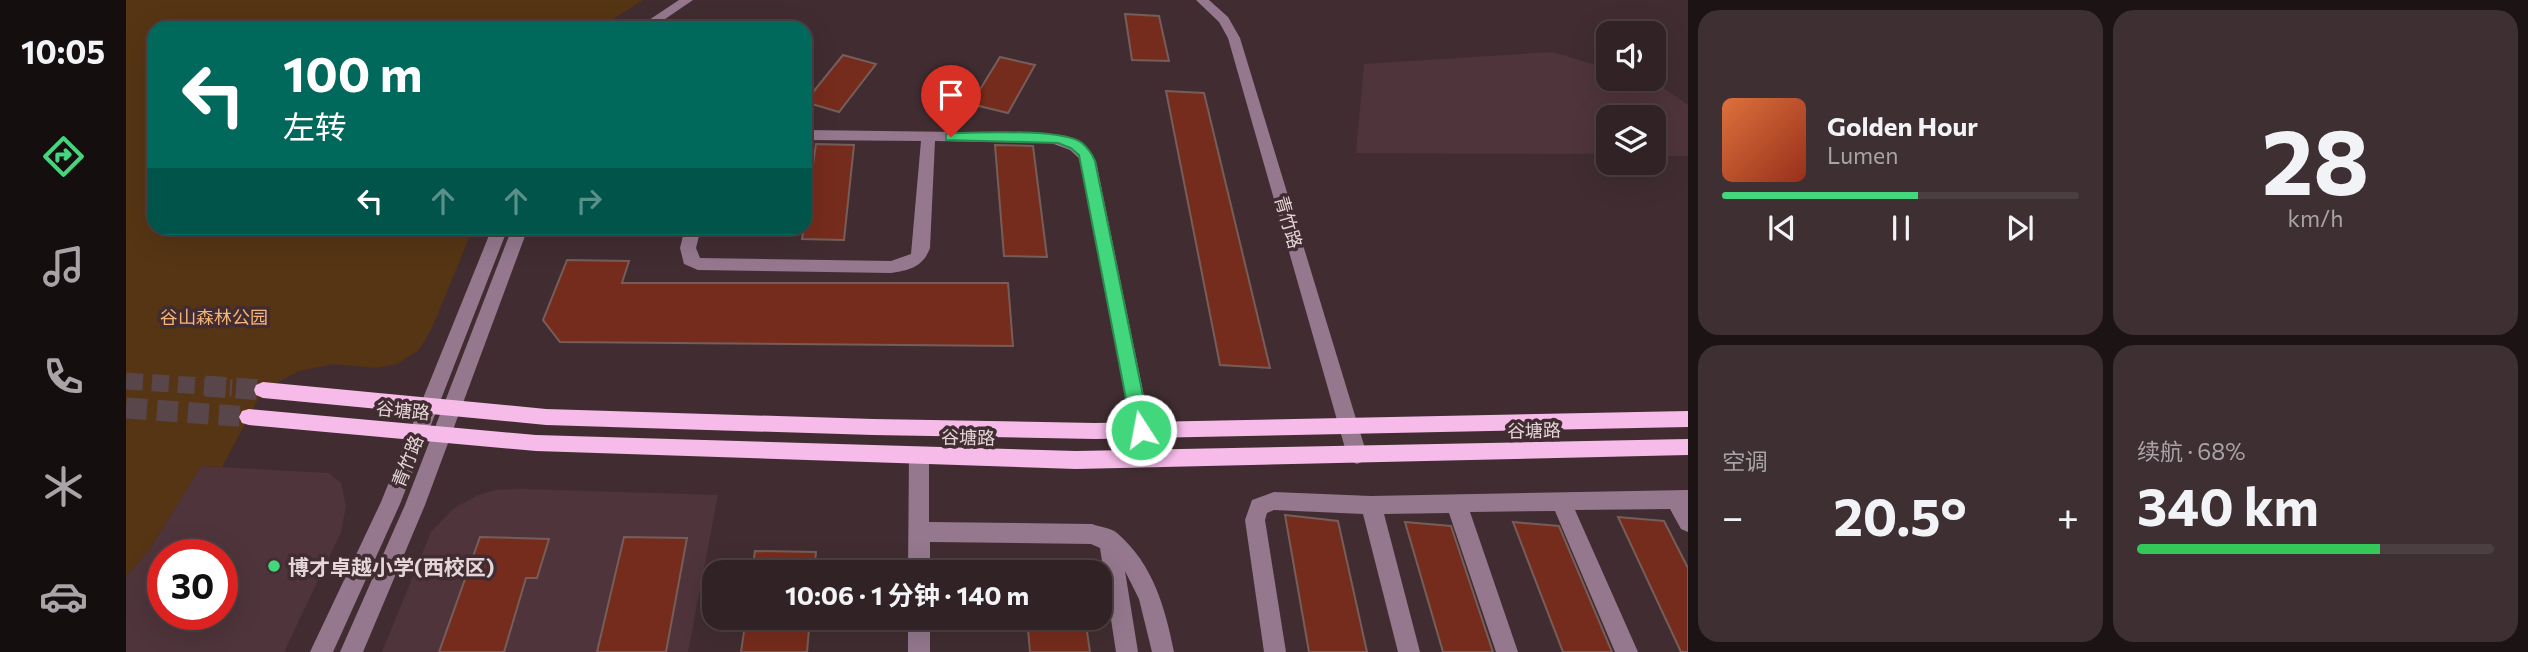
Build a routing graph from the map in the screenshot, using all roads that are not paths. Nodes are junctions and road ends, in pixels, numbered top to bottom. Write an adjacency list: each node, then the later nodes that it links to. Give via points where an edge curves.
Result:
1 (678, 0): 5 (street)
2 (687, 0): 6 (street)
3 (1195, 0): 17 (street, 青竹路, via 1213,15 1228,38)
4 (1202, 0): 17 (street, 青竹路, via 1224,20 1234,38)
5 (646, 21)
6 (654, 21)
7 (812, 135): 8 (street)
8 (928, 136): 11 (street, via 922,248 918,258 908,264 698,264 690,260); 18 (street, via 1052,138 1084,152)
9 (497, 235): 13 (street, 青竹路)
10 (517, 235): 14 (street, 青竹路)
11 (691, 235)
12 (263, 390): 13 (main road, 谷塘路)
13 (429, 406): 14 (main road, 谷塘路); 19 (street, 青竹路)
14 (452, 408): 18 (main road, 谷塘路, via 546,417 692,422); 20 (street, 青竹路)
15 (248, 417): 19 (main road, 谷塘路)
16 (1688, 419): 17 (main road, 谷塘路)
17 (1344, 426): 18 (main road, 谷塘路); 22 (street, 青竹路)
18 (1141, 430)
19 (418, 432): 20 (main road, 谷塘路); 33 (street, 青竹路)
20 (442, 434): 23 (main road, 谷塘路, via 536,443); 34 (street, 青竹路)
21 (1688, 447): 22 (main road, 谷塘路)
22 (1352, 455): 23 (main road, 谷塘路, via 1076,460)
23 (919, 456): 29 (street)
24 (1682, 499): 25 (street); 28 (street)
25 (1561, 501): 26 (street); 41 (street)
26 (1457, 503): 27 (street); 40 (street)
27 (1371, 505): 38 (street, via 1273,501 1259,507 1255,520); 39 (street)
28 (1688, 522)
29 (919, 532): 30 (street, via 1092,534); 31 (street)
30 (1109, 539): 36 (street); 37 (street, via 1139,573)
31 (919, 560)
32 (919, 630): 35 (street)
33 (321, 652)
34 (351, 652)
35 (919, 652)
36 (1127, 652)
37 (1163, 652)
38 (1275, 652)
39 (1409, 652)
40 (1507, 652)
41 (1627, 652)

